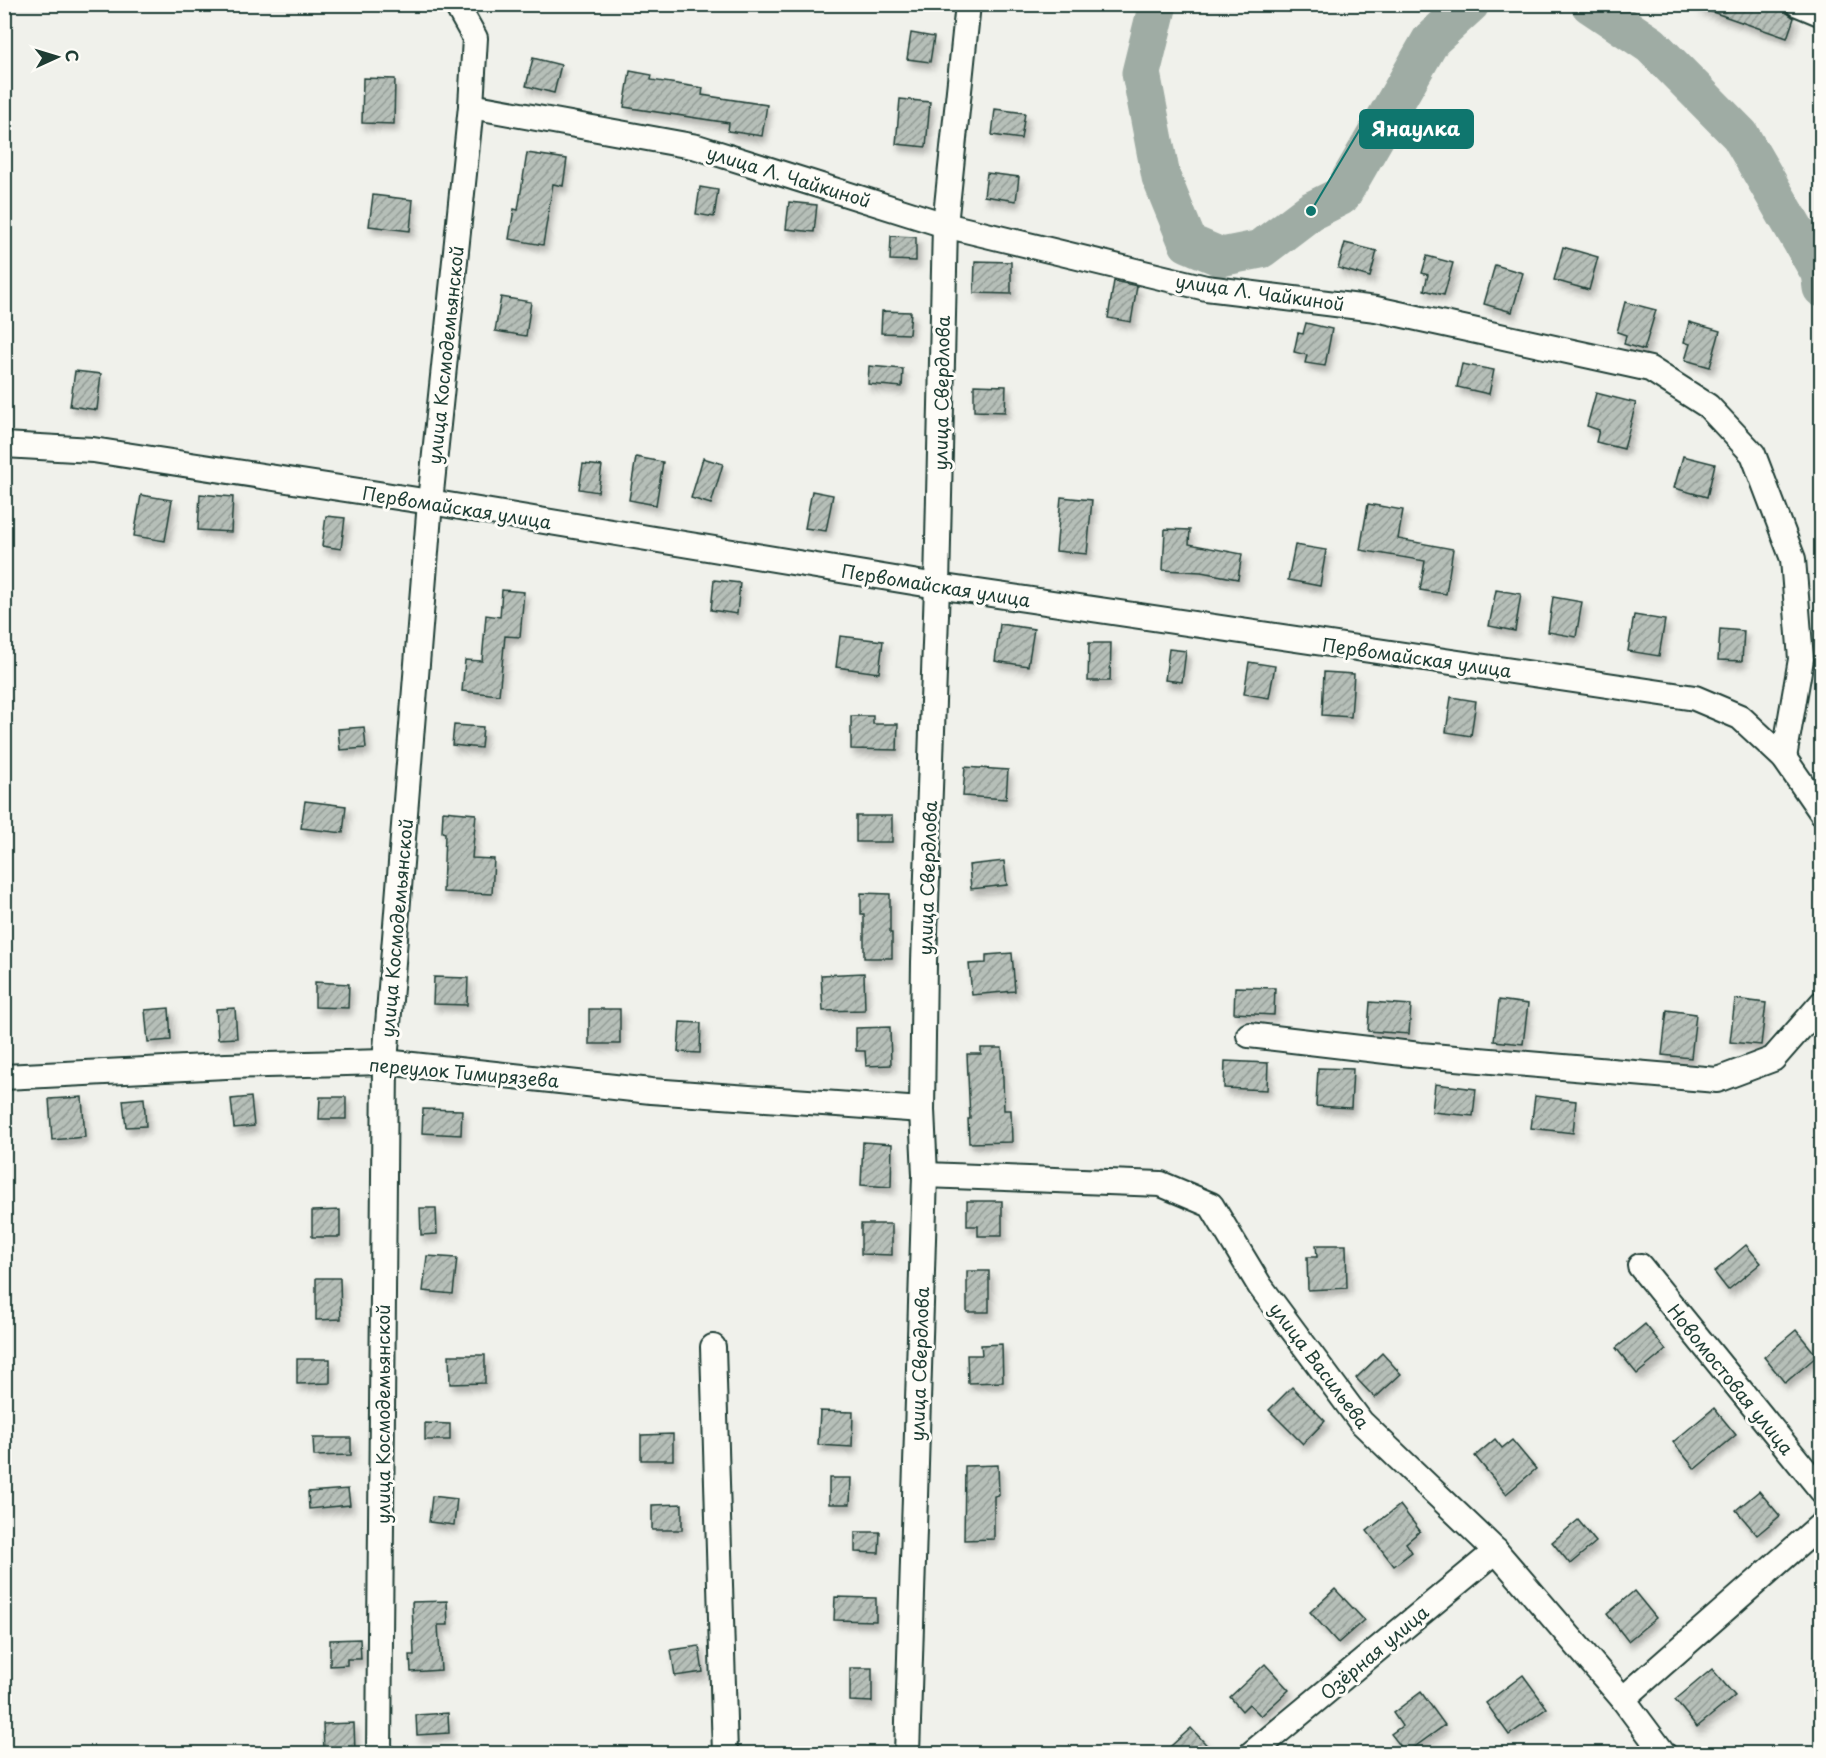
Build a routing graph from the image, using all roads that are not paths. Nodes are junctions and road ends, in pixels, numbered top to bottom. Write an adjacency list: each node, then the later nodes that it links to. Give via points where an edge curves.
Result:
1 (456, 4): 3 (street, via 475,38)
2 (968, 4): 4 (street, улица Свердлова)
3 (471, 106): 4 (street, улица Л. Чайкиной, via 696,147); 6 (street, улица Космодемьянской)
4 (945, 225): 7 (street, улица Свердлова); 8 (street, улица Л. Чайкиной, via 1206,288 1376,309 1650,369 1708,406 1753,454 1793,559 1801,659)
5 (4, 445): 6 (street, Первомайская улица, via 93,450)
6 (430, 501): 7 (street, Первомайская улица); 12 (street, улица Космодемьянской)
7 (936, 586): 8 (street, Первомайская улица, via 1695,698 1740,717); 14 (street, улица Свердлова)
8 (1784, 759): 9 (street, Первомайская улица)
9 (1821, 813)
10 (1821, 1003): 11 (street, via 1773,1059 1717,1080 1420,1055)
11 (1249, 1035)
12 (385, 1062): 13 (street, переулок Тимирязева); 14 (street, переулок Тимирязева, via 651,1091); 22 (street, улица Космодемьянской)
13 (4, 1077)
14 (922, 1110): 15 (street, улица Свердлова)
15 (925, 1175): 20 (street, улица Васильева, via 1161,1184 1211,1205 1260,1286 1361,1422); 24 (street, улица Свердлова)
16 (1640, 1266): 18 (street, Новомостовая улица)
17 (713, 1347): 23 (street)
18 (1821, 1491)
19 (1821, 1524): 21 (street)
20 (1496, 1551): 21 (street, улица Васильева); 25 (street, Озёрная улица)
21 (1623, 1699): 26 (street, улица Васильева)
22 (379, 1754)
23 (725, 1754)
24 (907, 1754)
25 (1251, 1754)
26 (1664, 1754)

